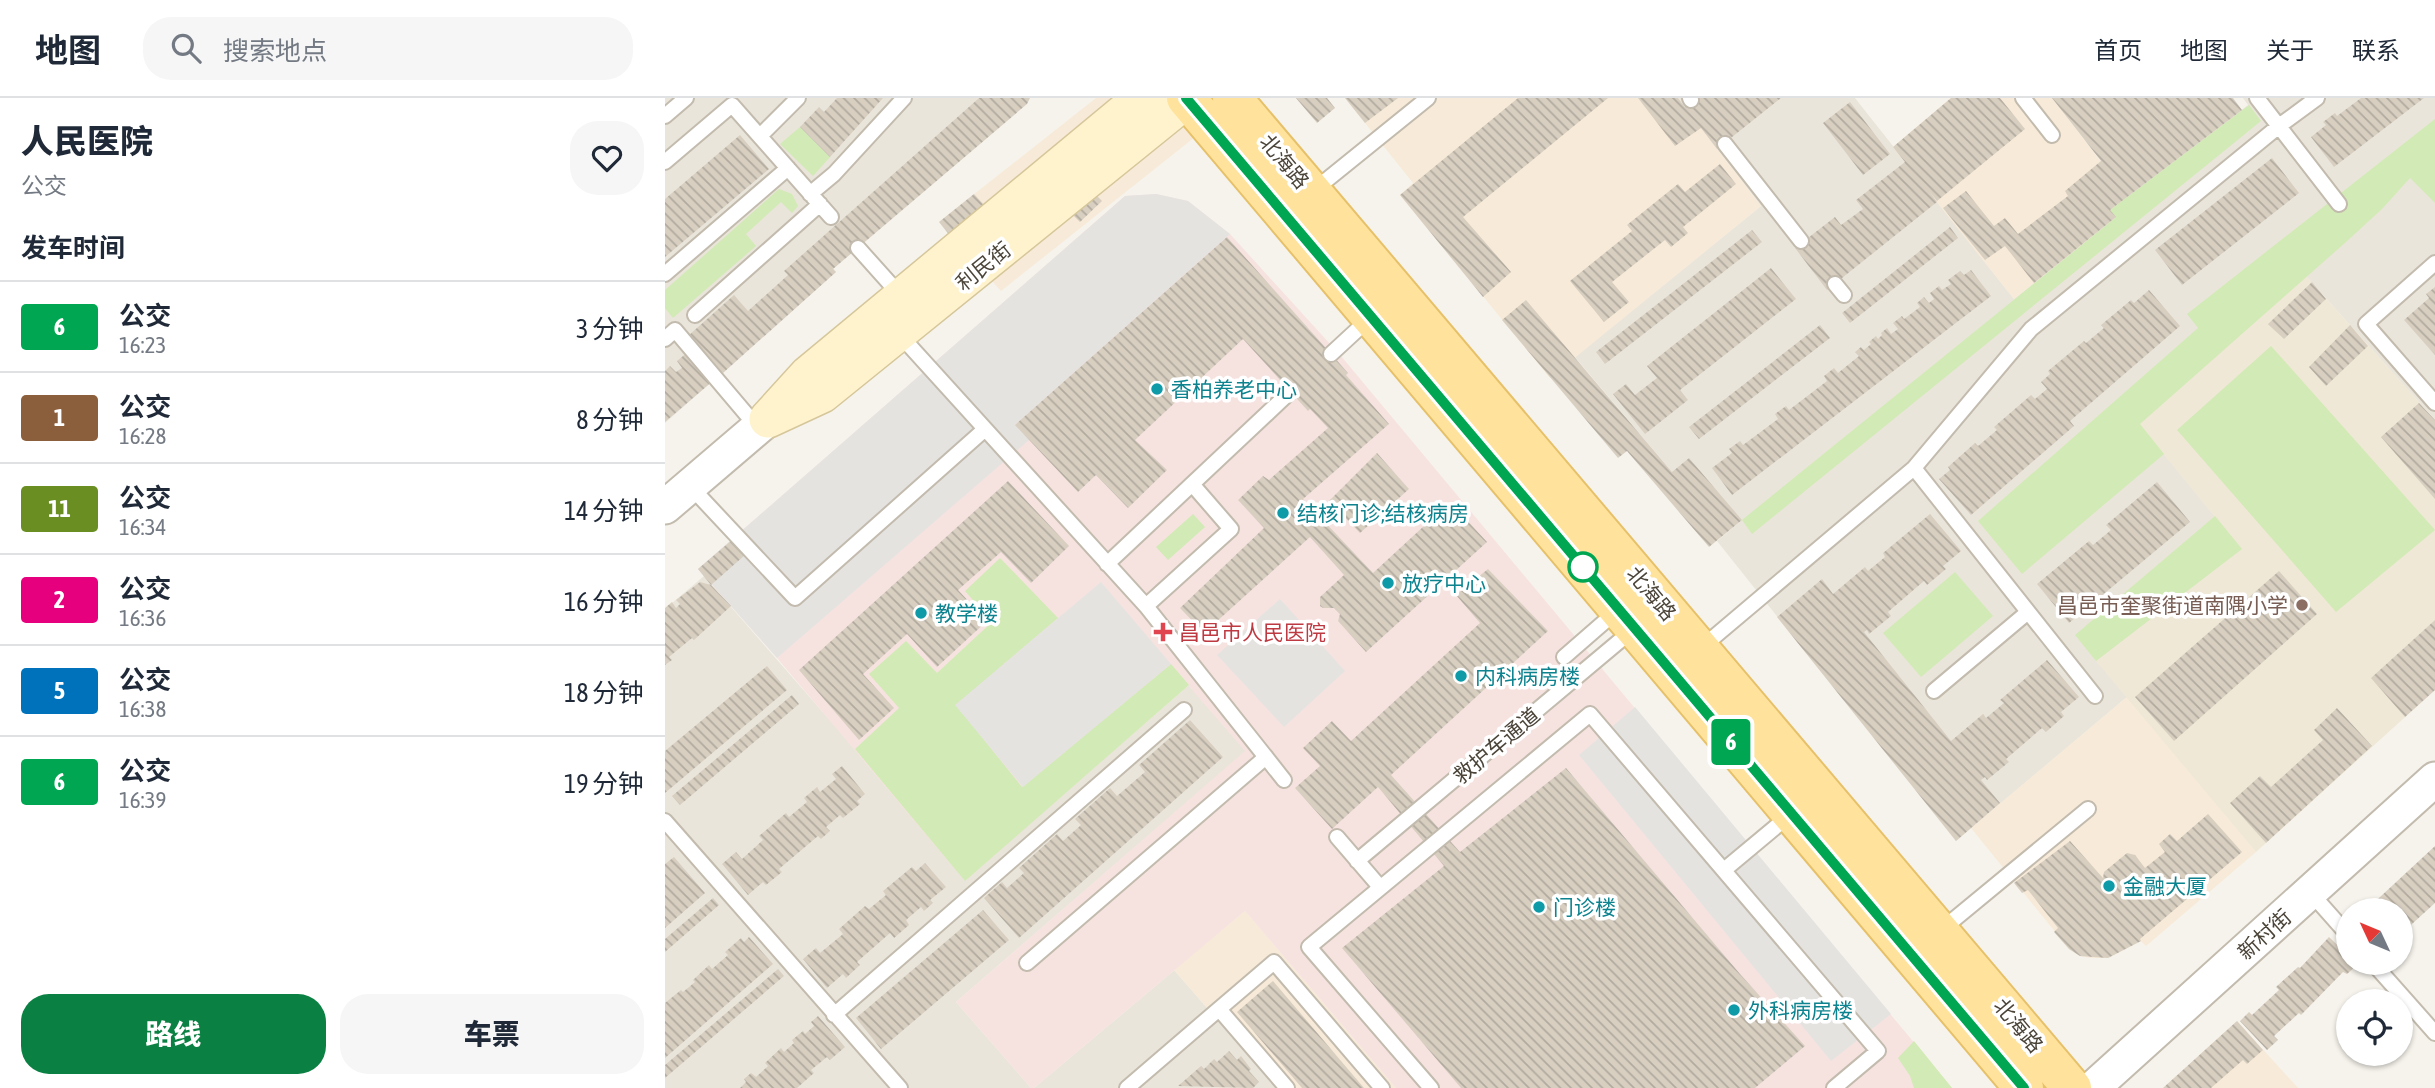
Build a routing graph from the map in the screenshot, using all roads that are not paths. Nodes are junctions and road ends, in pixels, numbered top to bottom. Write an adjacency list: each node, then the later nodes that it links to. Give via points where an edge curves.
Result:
1 (685, 98): 11 (lane)
2 (798, 98): 14 (lane)
3 (904, 98): 19 (lane)
4 (1142, 98): 26 (main road, 利民街)
5 (1187, 98): 28 (main road, 北海路); 29 (main road, 利民街)
6 (1232, 98): 18 (main road, 北海路)
7 (1428, 98): 18 (lane)
8 (2023, 98): 13 (lane)
9 (2257, 98): 12 (lane)
10 (2317, 98): 12 (lane)
11 (665, 116)
12 (2279, 126): 20 (lane); 36 (lane, via 2031,329)
13 (2052, 135)
14 (760, 136): 16 (lane, via 732,106); 17 (lane)
15 (1725, 144): 22 (lane)
16 (665, 162)
17 (788, 168): 19 (lane); 25 (lane)
18 (1312, 192): 43 (main road, 北海路)
19 (815, 199): 21 (lane); 27 (lane)
20 (2339, 205)
21 (831, 217)
22 (1801, 241)
23 (858, 248): 26 (lane)
24 (2435, 263): 33 (lane, via 2366,324)
25 (665, 274)
26 (901, 296): 34 (main road, 利民街, via 808,375)
27 (695, 315)
28 (1371, 317): 31 (lane); 42 (main road, 北海路)
29 (899, 334): 34 (main road, 利民街, via 822,394); 35 (lane)
30 (665, 339): 34 (lane, via 675,330)
31 (1331, 354)
32 (1290, 392): 37 (lane)
33 (2435, 403)
34 (763, 423): 38 (street, 利民街)
35 (984, 430): 38 (lane, via 795,598); 39 (lane)
36 (1914, 468): 41 (lane); 43 (lane)
37 (1192, 484): 39 (lane); 40 (lane, via 1231,529)
38 (677, 497)
39 (1107, 564): 40 (lane)
40 (1146, 606): 48 (lane)
41 (2028, 612): 45 (lane); 46 (lane)
42 (1627, 619): 44 (lane); 52 (main road, 北海路); 55 (lane, 救护车通道)
43 (1700, 649): 60 (main road, 北海路)
44 (1563, 657)
45 (1934, 691)
46 (2095, 696)
47 (1184, 710): 64 (lane)
48 (1266, 757): 50 (lane); 61 (lane)
49 (2435, 779): 58 (street, 新村街)
50 (1284, 780)
51 (2088, 809): 60 (lane)
52 (1791, 814): 56 (lane); 72 (main road, 北海路)
53 (665, 821): 64 (lane)
54 (1337, 837): 55 (lane)
55 (1357, 861): 57 (lane)
56 (1724, 870): 57 (lane, via 1590,714); 71 (lane, via 1878,1051)
57 (1380, 887): 70 (lane, via 1309,947)
58 (2310, 892): 59 (lane); 74 (street, 新村街)
59 (2336, 921)
60 (1939, 932): 73 (main road, 北海路)
61 (1027, 963)
62 (2384, 975): 65 (lane)
63 (1219, 1009): 67 (lane); 68 (lane); 69 (lane, via 1274,962)
64 (834, 1015): 66 (lane)
65 (2435, 1033)
66 (900, 1088)
67 (1128, 1088)
68 (1287, 1088)
69 (1383, 1088)
70 (1431, 1088)
71 (1833, 1088)
72 (2024, 1088)
73 (2072, 1088)
74 (2093, 1088)

